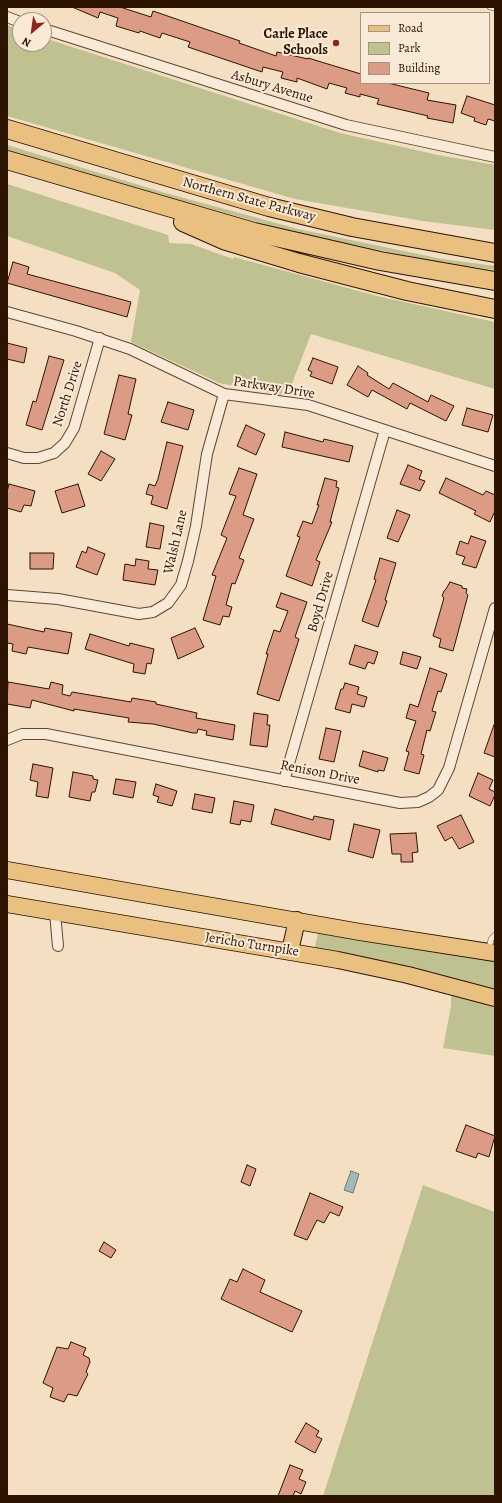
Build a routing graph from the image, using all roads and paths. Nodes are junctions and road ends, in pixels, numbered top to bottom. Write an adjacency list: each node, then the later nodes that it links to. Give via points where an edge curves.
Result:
1 (490, 7): 2 (lane)
2 (495, 8)
3 (52, 32): 5 (street, Asbury Avenue, via 346,125)
4 (7, 129): 8 (highway, Northern State Parkway, via 276,208 374,231)
5 (495, 157)
6 (7, 160): 7 (highway, Northern State Parkway)
7 (124, 195): 9 (highway, Northern State Parkway, via 296,242 380,261); 10 (highway, via 226,241 367,281)
8 (495, 253)
9 (495, 281)
10 (495, 309)
11 (7, 312): 12 (street, Parkway Drive)
12 (100, 338): 13 (street, Parkway Drive, via 130,349); 15 (street, North Drive, via 74,428 65,443 54,453 38,458 24,458)
13 (224, 394): 14 (street, Parkway Drive, via 308,405); 17 (street, Walsh Lane, via 207,454 188,561 181,584 168,603 153,612 139,614 58,599)
14 (385, 430): 16 (street, Parkway Drive); 20 (street, Boyd Drive)
15 (7, 453)
16 (495, 466)
17 (7, 595)
18 (495, 608): 20 (street, Renison Drive, via 449,768 442,785 429,797 418,802 400,804)
19 (7, 740): 20 (street, Renison Drive, via 22,734 46,734)
20 (284, 781)
21 (7, 870): 24 (main road)
22 (7, 904): 23 (main road, Jericho Turnpike)
23 (55, 913): 26 (street); 27 (main road, Jericho Turnpike)
24 (297, 920): 27 (main road); 28 (main road)
25 (495, 935): 28 (lane, via 491,939)
26 (58, 946)
27 (290, 951): 29 (main road, Jericho Turnpike, via 365,965)
28 (492, 953)
29 (495, 998)

